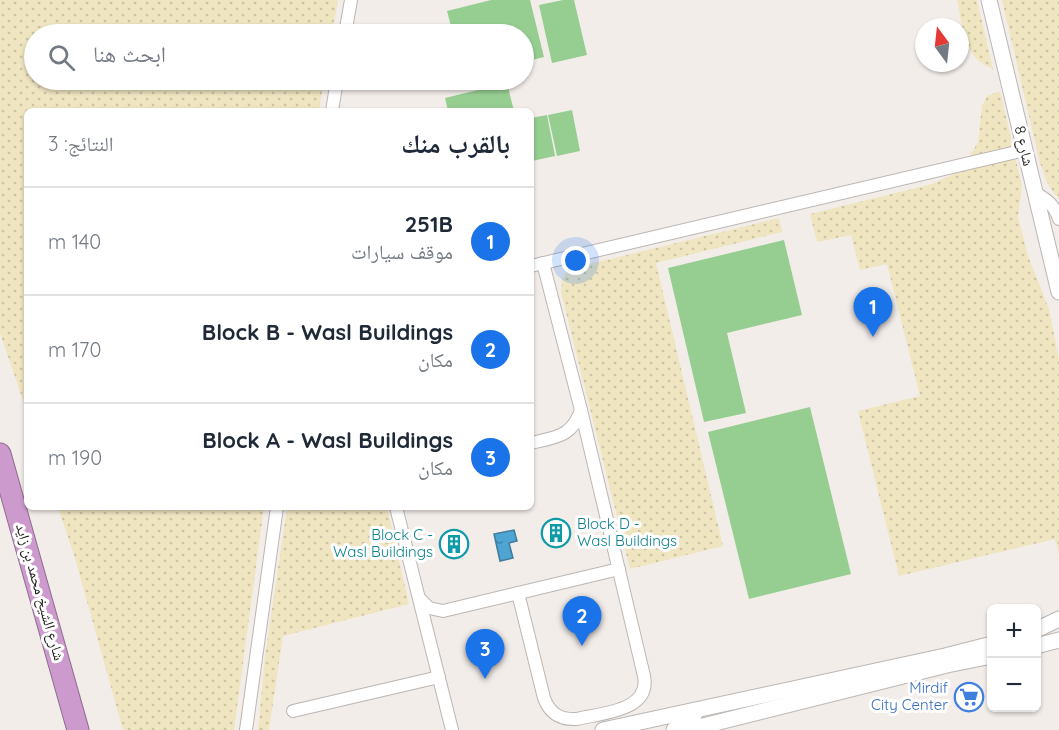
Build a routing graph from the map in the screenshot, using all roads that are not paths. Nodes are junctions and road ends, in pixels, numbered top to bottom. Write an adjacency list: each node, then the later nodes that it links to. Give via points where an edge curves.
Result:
1 (351, 0): 3 (street)
2 (989, 0): 6 (street, شارع 8)
3 (347, 24)
4 (335, 90): 5 (street)
5 (332, 108)
6 (1025, 150): 7 (street, شارع 8); 9 (street)
7 (1035, 193): 8 (street, via 1053,206); 10 (street, شارع 8)
8 (1059, 219)
9 (537, 265): 11 (street)
10 (1059, 292)
11 (581, 410): 12 (street); 14 (street)
12 (566, 434): 13 (street); 14 (street)
13 (534, 442)
14 (590, 449): 18 (street)
15 (0, 454): 34 (highway, شارع الشيخ محمد بن زايد)
16 (277, 510): 35 (street)
17 (397, 510): 20 (street)
18 (619, 568): 19 (street); 19 (street, via 645,690 630,705 577,719 560,717 547,706)
19 (518, 593): 20 (street, via 443,611 429,608)
20 (419, 598): 31 (street)
21 (1059, 619): 23 (street)
22 (1059, 627): 24 (street)
23 (1041, 628)
24 (1041, 630)
25 (1059, 640): 27 (street)
26 (987, 645): 32 (street)
27 (1041, 645)
28 (1041, 647): 29 (street)
29 (1059, 647)
30 (987, 657): 39 (street)
31 (439, 676): 33 (street); 36 (street)
32 (768, 693): 37 (street); 38 (street, via 737,706 683,719)
33 (293, 711)
34 (78, 730)
35 (246, 730)
36 (452, 730)
37 (603, 730)
38 (674, 730)
39 (687, 730)

